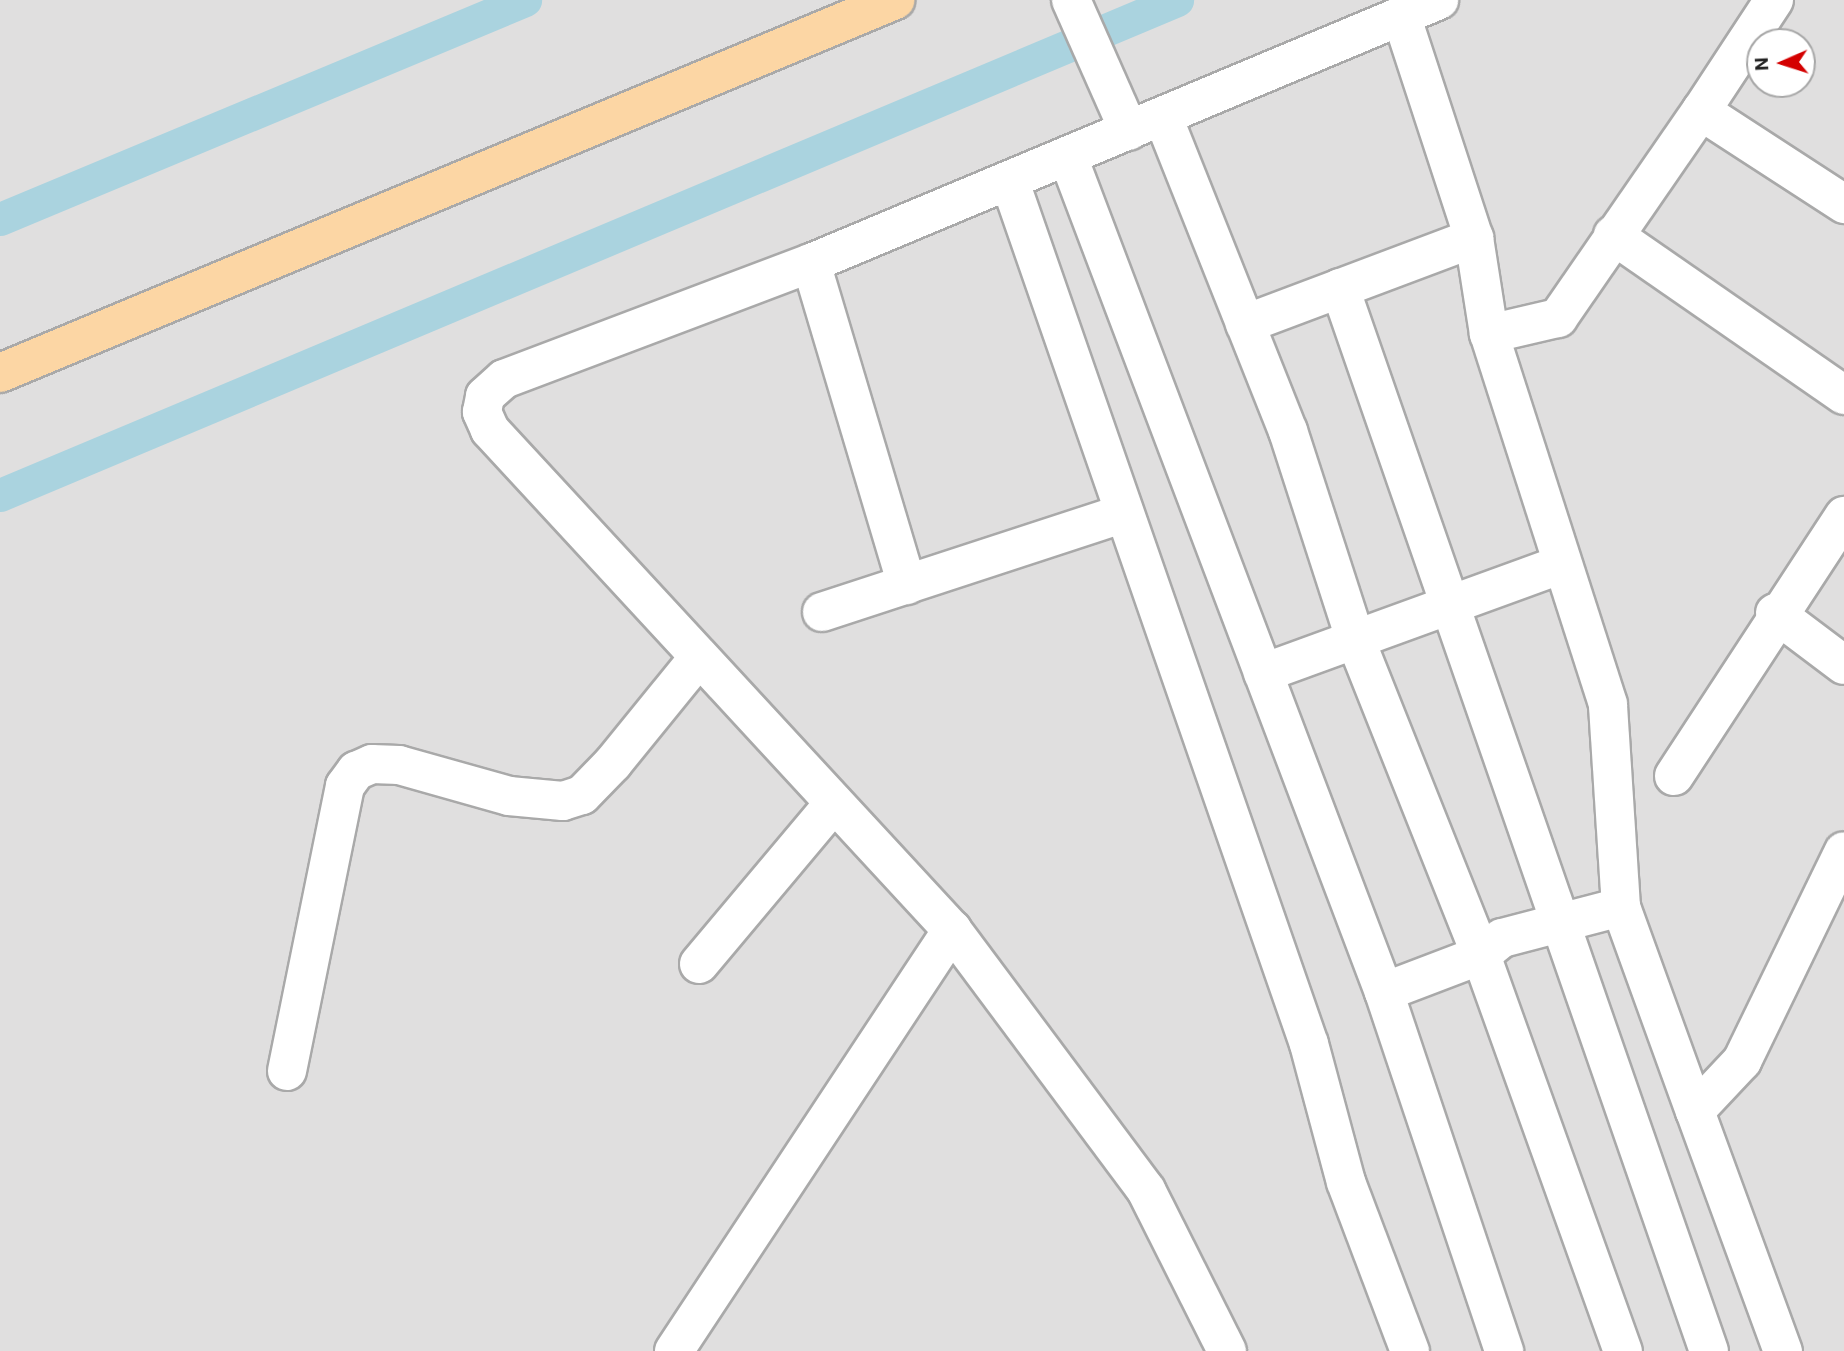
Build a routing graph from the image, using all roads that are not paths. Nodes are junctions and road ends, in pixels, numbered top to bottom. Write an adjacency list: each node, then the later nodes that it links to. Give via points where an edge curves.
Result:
1 (895, 0): 17 (main road)
2 (1439, 0): 5 (street)
3 (1774, 0): 6 (street)
4 (1072, 2): 7 (street, via 1105,78)
5 (1401, 15): 7 (street); 12 (street)
6 (1701, 111): 10 (street); 11 (street)
7 (1146, 124): 8 (street); 15 (street)
8 (1069, 157): 9 (street); 29 (street)
9 (1010, 182): 13 (street); 19 (street)
10 (1844, 204)
11 (1613, 235): 16 (street, via 1558,318); 18 (street)
12 (1474, 238): 14 (street); 16 (street)
13 (811, 263): 22 (street); 27 (street, via 504,379 485,396 482,412 490,430)
14 (1340, 288): 15 (street); 23 (street)
15 (1245, 324): 26 (street, via 1287,430)
16 (1489, 334): 21 (street)
17 (0, 373)
18 (1844, 395)
19 (1124, 513): 22 (street); 43 (street, via 1309,1044 1346,1182)
20 (1844, 516): 25 (street)
21 (1562, 564): 23 (street); 33 (street, via 1608,704)
22 (907, 585): 24 (street)
23 (1447, 602): 26 (street); 34 (street)
24 (822, 612)
25 (1775, 613): 28 (street); 30 (street)
26 (1356, 641): 29 (street); 36 (street)
27 (699, 657): 31 (street); 39 (street, via 582,795 563,801 509,796 399,765 372,764 356,771 345,786)
28 (1844, 665)
29 (1263, 673): 38 (street)
30 (1674, 776)
31 (834, 803): 35 (street); 37 (street)
32 (1844, 851): 40 (street, via 1742,1061)
33 (1621, 907): 34 (street); 40 (street)
34 (1560, 921): 36 (street, via 1502,938); 46 (street)
35 (952, 930): 41 (street); 42 (street, via 1146,1190)
36 (1481, 955): 38 (street); 45 (street)
37 (699, 964)
38 (1384, 992): 44 (street)
39 (287, 1071)
40 (1695, 1111): 47 (street)
41 (674, 1351)
42 (1227, 1351)
43 (1410, 1351)
44 (1504, 1351)
45 (1623, 1351)
46 (1709, 1351)
47 (1783, 1351)

